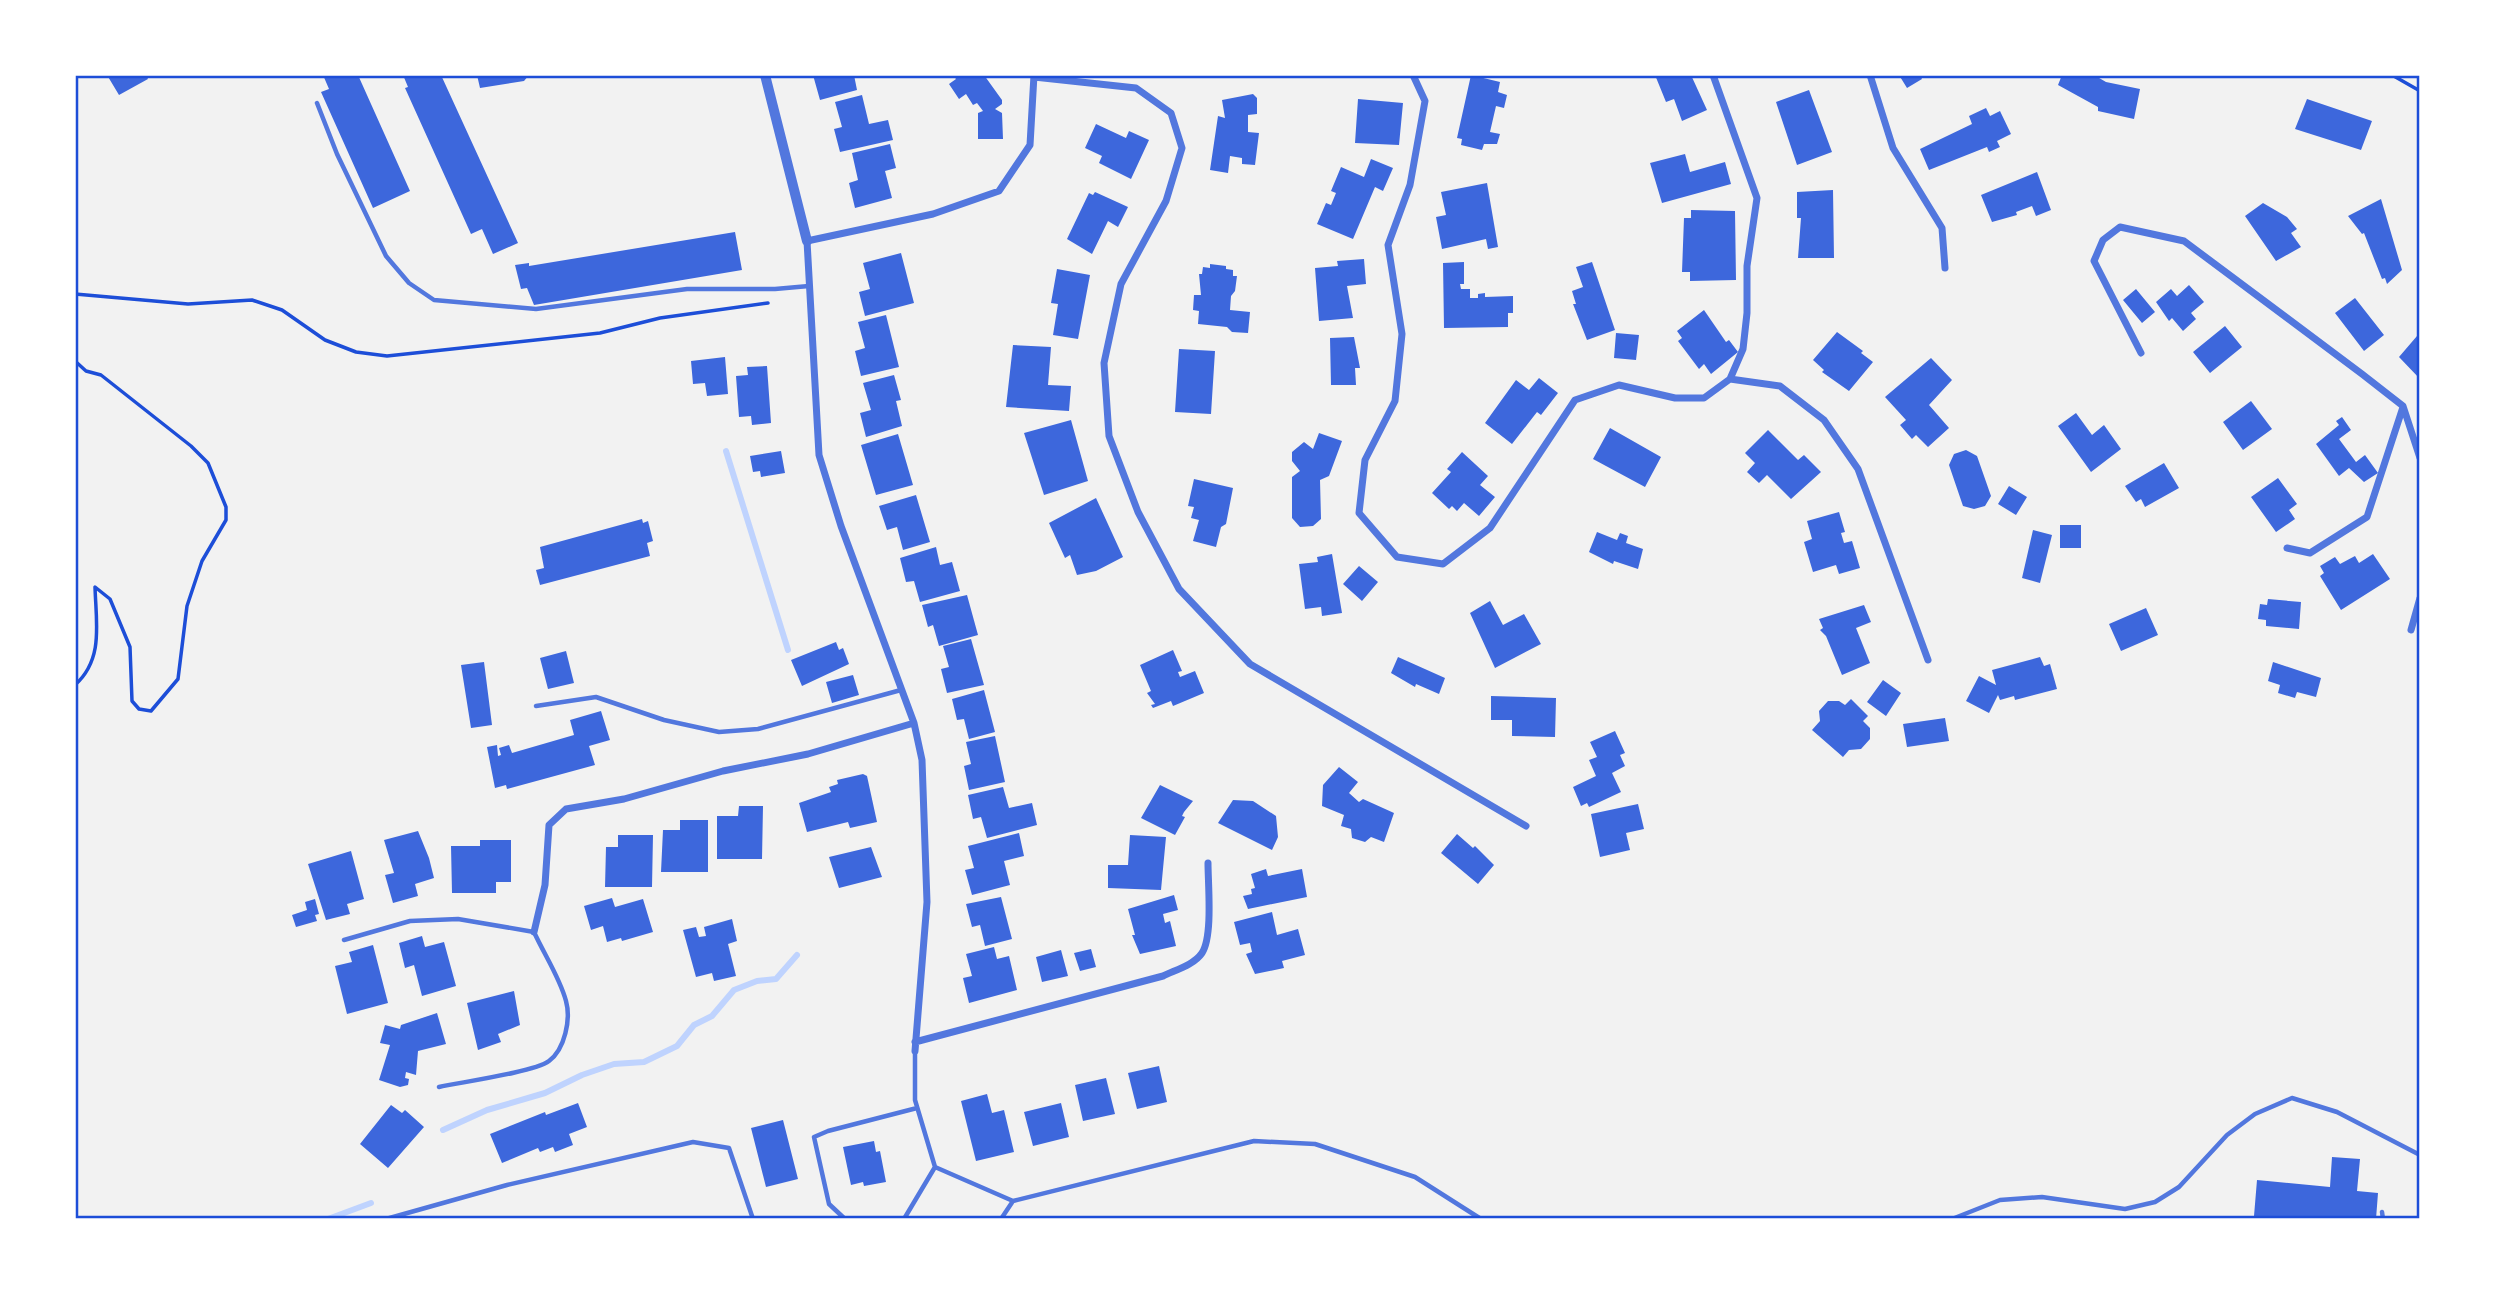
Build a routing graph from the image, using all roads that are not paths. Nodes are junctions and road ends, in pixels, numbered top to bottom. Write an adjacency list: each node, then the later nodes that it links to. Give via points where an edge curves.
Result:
1 (765, 75): 7 (street)
2 (1413, 75): 11 (street, via 1425,101 1410,185 1388,246 1402,334 1395,401 1365,460 1359,513 1397,557 1443,564 1490,528 1575,400 1619,385 1675,398 1704,398)
3 (1713, 75): 11 (street, via 1756,198 1743,349)
4 (1870, 75): 8 (street, via 1893,148 1942,228)
5 (1034, 76): 7 (street, via 1030,145 999,191 933,214); 21 (street, via 1136,88 1171,113 1182,148 1166,201 1121,284 1104,363 1109,436 1138,512 1179,589 1250,664)
6 (317, 103): 9 (lane, via 386,256 409,283 433,300 536,309 687,289)
7 (807, 241): 9 (street)
8 (1945, 268)
9 (810, 286): 18 (street, via 819,454)
10 (2141, 353): 12 (street, via 2094,261 2102,240 2120,227 2183,241)
11 (1730, 379): 17 (street, via 1780,386 1824,420 1858,469)
12 (2403, 407): 13 (street); 14 (street, via 2367,517 2310,553)
13 (2420, 458)
14 (2287, 548)
15 (2420, 598): 16 (street, via 2412,630)
16 (2420, 618)
17 (1928, 660)
18 (901, 690): 19 (lane, via 758,729 719,732 664,720 596,697); 20 (street)
19 (536, 706)
20 (914, 723): 23 (street, via 808,754 566,809 549,825 545,885); 25 (street, via 922,760 927,902)
21 (1526, 826)
22 (1208, 863): 25 (street, via 1208,938 1195,961 1163,976)
23 (534, 932): 24 (lane, via 458,919 422,921); 26 (lane, via 566,1001 569,1022 553,1056 527,1068)
24 (344, 940)
25 (915, 1047): 27 (lane)
26 (439, 1087)
27 (918, 1108): 29 (lane); 34 (lane, via 814,1138 829,1204)
28 (2420, 1155): 38 (lane, via 2337,1112 2292,1098 2255,1114 2227,1135 2179,1187 2155,1202 2125,1209 2042,1197 2000,1200)
29 (935, 1167): 30 (lane); 35 (lane)
30 (1013, 1201): 36 (lane); 37 (lane, via 1254,1141 1315,1144 1415,1177)
31 (2382, 1212): 39 (lane)
32 (386, 1219): 33 (lane, via 507,1185 693,1142 729,1148)
33 (753, 1219)
34 (845, 1219)
35 (904, 1219)
36 (1001, 1219)
37 (1481, 1219)
38 (1952, 1219)
39 (2384, 1219)

